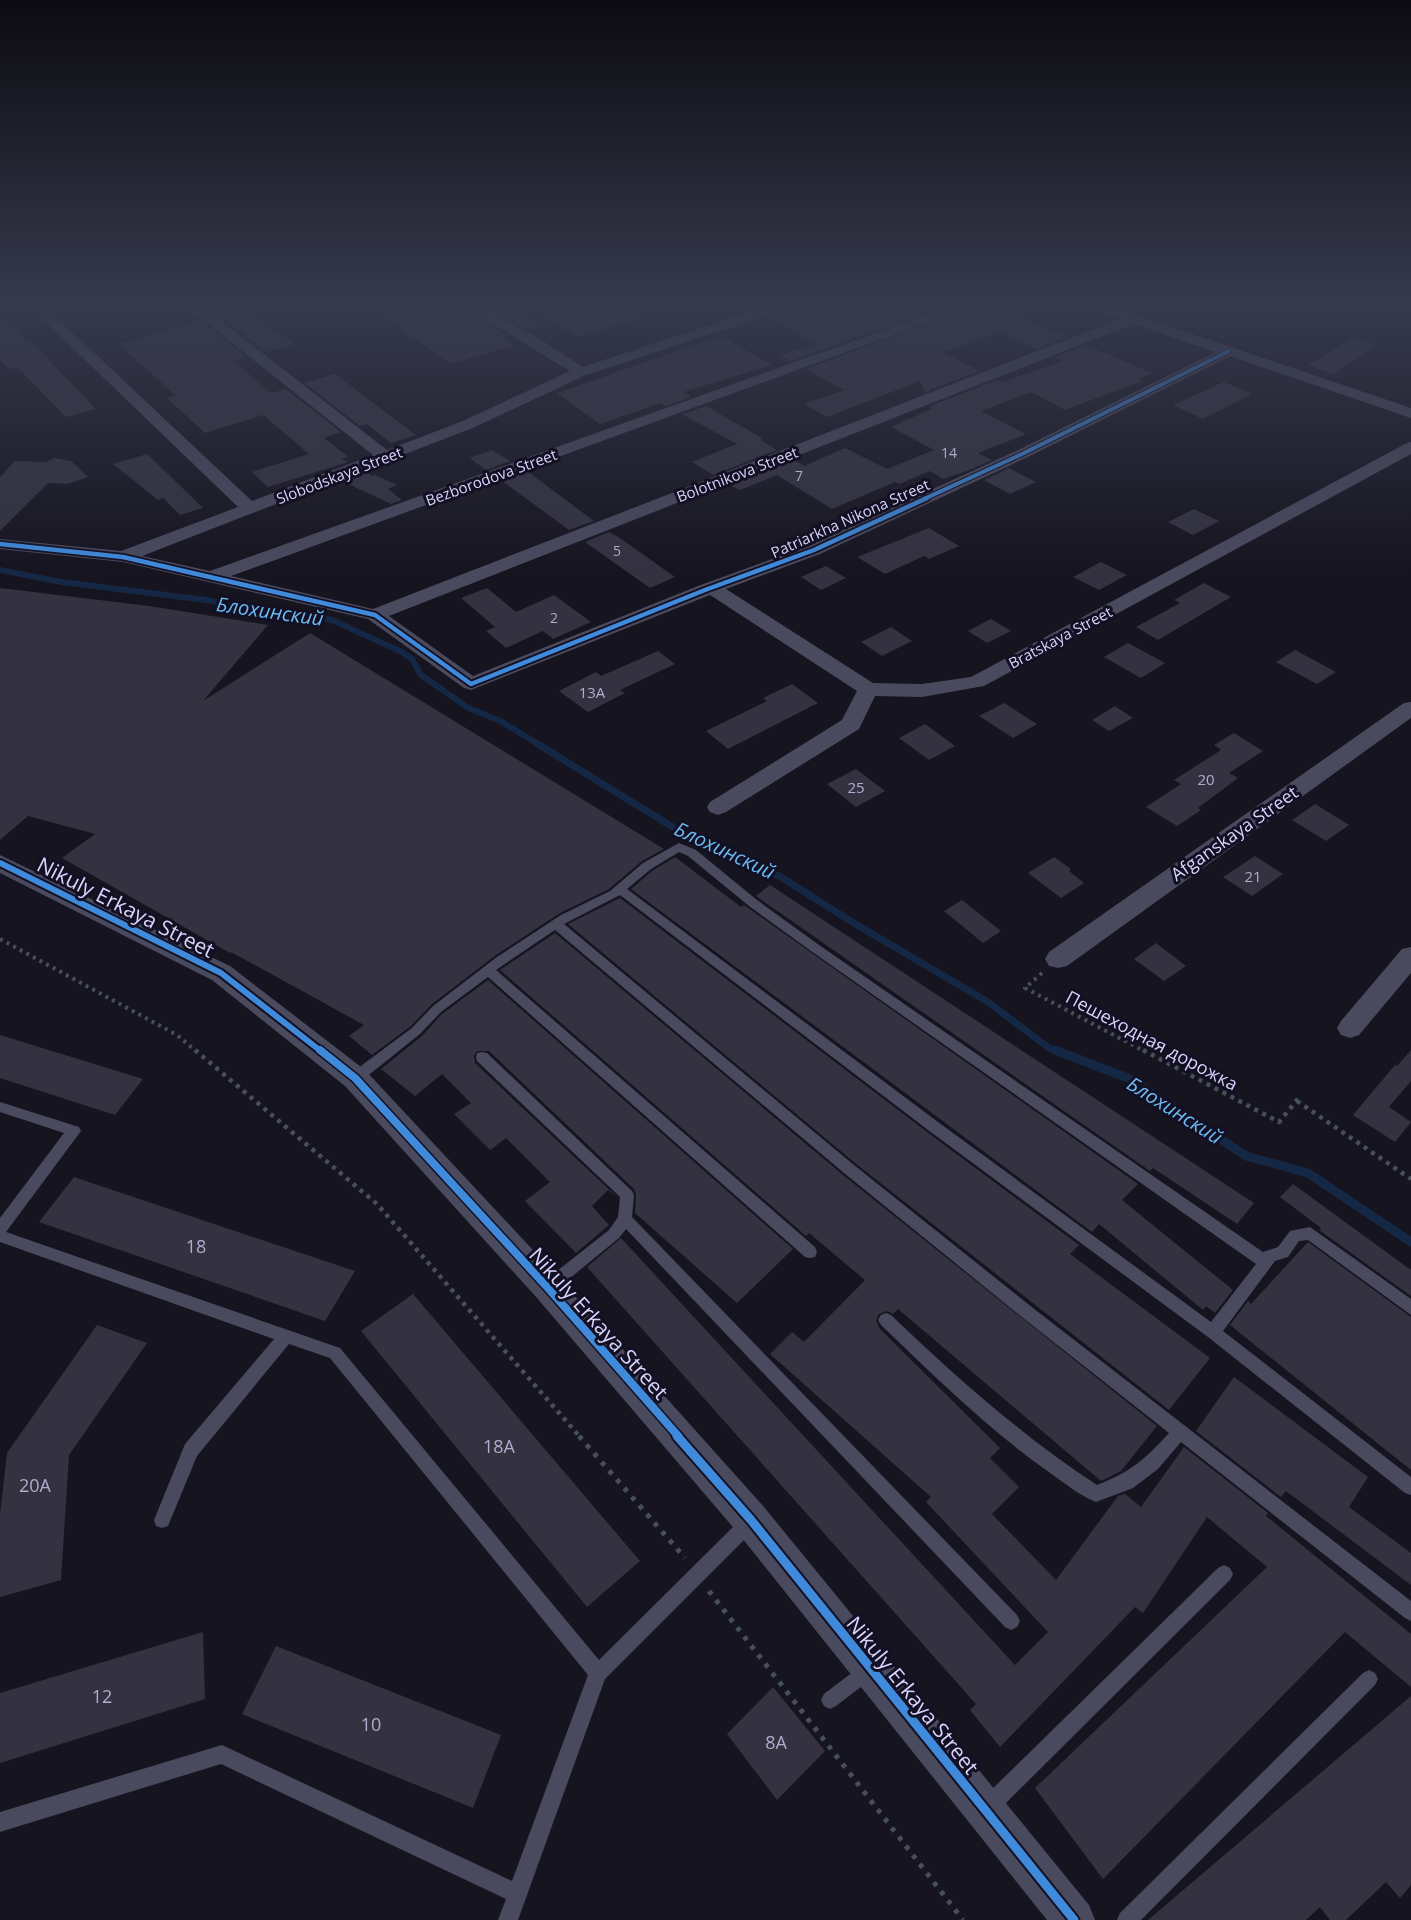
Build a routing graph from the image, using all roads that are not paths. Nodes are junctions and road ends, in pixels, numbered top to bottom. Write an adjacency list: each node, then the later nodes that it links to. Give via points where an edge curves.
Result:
1 (127, 393): 11 (street)
2 (304, 393): 10 (street)
3 (537, 393): 10 (street, Slobodskaya Street)
4 (725, 393): 14 (street, Bezborodova Street)
5 (933, 393): 16 (street, Bolotnikova Street)
6 (1145, 393): 15 (street, Patriarkha Nikona Street, via 814,550)
7 (1353, 393): 8 (street)
8 (1411, 412)
9 (1411, 447): 17 (street, Bratskaya Street, via 977,682 908,693)
10 (386, 457): 11 (street, Slobodskaya Street)
11 (250, 509): 13 (street, Slobodskaya Street)
12 (0, 544): 13 (street)
13 (123, 557): 14 (street)
14 (212, 577): 16 (street)
15 (712, 588): 16 (street, Patriarkha Nikona Street, via 471,684); 17 (street)
16 (375, 615)
17 (868, 690): 19 (street, via 851,724)
18 (1411, 708): 24 (street, Afganskaya Street)
19 (718, 807)
20 (0, 863): 28 (street, Nikuly Erkaya Street, via 221,973)
21 (619, 889): 22 (lane); 34 (lane, via 673,849 692,853 815,948 1238,1244 1261,1258); 38 (lane)
22 (556, 924): 25 (lane); 40 (lane, via 858,1176)
23 (1411, 956): 26 (street)
24 (1058, 959)
25 (488, 970): 28 (lane); 33 (lane)
26 (1350, 1028)
27 (482, 1057): 30 (lane, via 627,1195)
28 (355, 1078): 35 (street, Nikuly Erkaya Street)
29 (0, 1107): 31 (lane, via 74,1131)
30 (625, 1219): 35 (lane, via 614,1234); 46 (lane)
31 (0, 1229)
32 (0, 1236): 39 (lane)
33 (810, 1252)
34 (1270, 1256): 36 (lane, via 1284,1252 1295,1235 1310,1233); 38 (lane)
35 (548, 1288): 43 (street, Nikuly Erkaya Street)
36 (1411, 1308)
37 (886, 1320): 40 (lane, via 963,1394 1057,1470 1096,1494 1127,1482 1152,1463)
38 (1214, 1332): 41 (lane)
39 (286, 1336): 42 (lane, via 190,1450); 48 (lane, via 335,1353)
40 (1180, 1432): 45 (lane)
41 (1411, 1487)
42 (162, 1520)
43 (752, 1521): 47 (street, Nikuly Erkaya Street); 48 (lane)
44 (1224, 1574): 51 (lane)
45 (1411, 1611)
46 (1011, 1622)
47 (871, 1669): 50 (lane); 51 (street, Nikuly Erkaya Street)
48 (598, 1673): 53 (lane)
49 (1369, 1678): 56 (lane)
50 (830, 1700)
51 (986, 1810): 55 (street, Nikuly Erkaya Street)
52 (0, 1822): 53 (lane, via 222,1754)
53 (518, 1894): 54 (lane)
54 (508, 1920)
55 (1074, 1920)
56 (1127, 1920)

